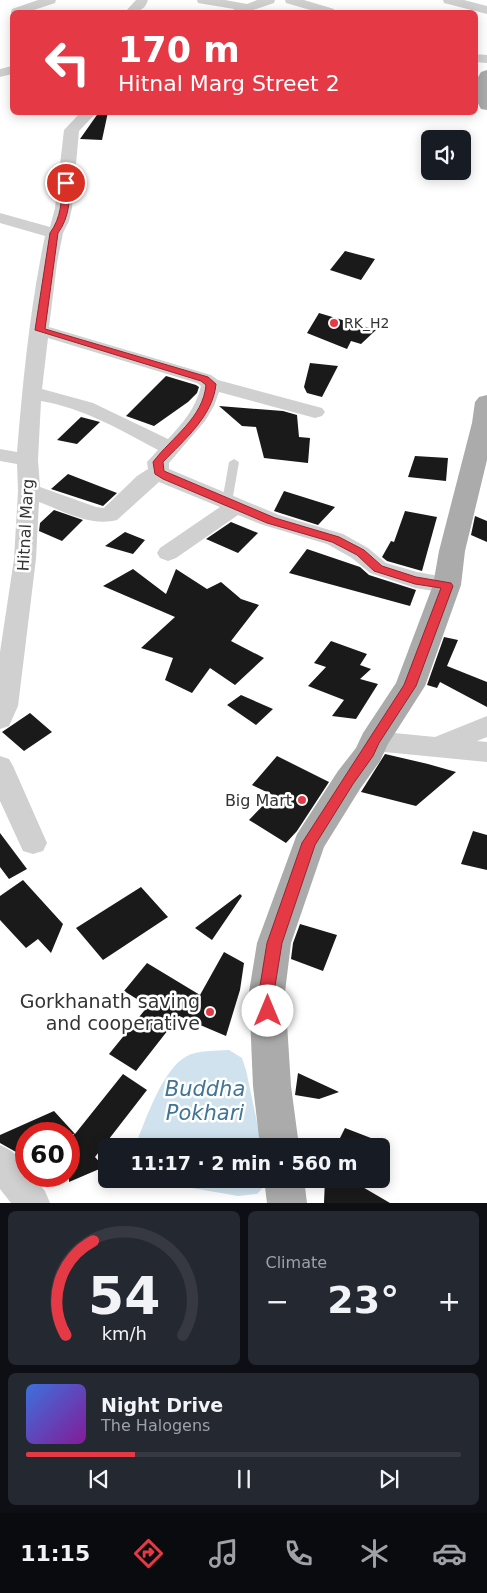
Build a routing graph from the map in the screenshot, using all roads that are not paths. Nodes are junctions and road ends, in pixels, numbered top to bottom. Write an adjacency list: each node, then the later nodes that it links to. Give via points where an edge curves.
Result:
1 (50, 0): 8 (street)
2 (142, 0): 9 (street)
3 (203, 0): 7 (street)
4 (269, 0): 7 (street)
5 (291, 0): 10 (street)
6 (449, 0): 11 (street)
7 (247, 9)
8 (22, 10)
9 (134, 10)
10 (323, 10)
11 (487, 10)
12 (486, 81): 13 (main road, via 481,88)
13 (487, 105)
14 (87, 115): 16 (street, Hitnal Marg, via 72,130 66,203)
15 (0, 218): 16 (street)
16 (54, 233): 17 (street, Hitnal Marg)
17 (40, 330): 18 (street, via 204,379); 19 (street, Hitnal Marg)
18 (211, 384): 21 (street); 22 (street, via 195,422)
19 (32, 393): 22 (street, via 96,411); 24 (street, Hitnal Marg)
20 (487, 402): 30 (main road, via 452,551)
21 (315, 412)
22 (171, 449): 26 (street, via 158,462)
23 (0, 455): 24 (street)
24 (27, 460): 27 (street, Hitnal Marg)
25 (234, 462): 28 (lane)
26 (159, 472): 27 (street, via 109,515 94,514); 28 (street)
27 (29, 491): 31 (street, Hitnal Marg, via 25,559 5,706)
28 (231, 504): 29 (street); 30 (street, via 335,539 360,552 378,568)
29 (168, 552)
30 (447, 586): 33 (main road, via 410,686)
31 (0, 719)
32 (487, 726): 34 (street)
33 (374, 742): 34 (street); 38 (main road, via 309,843 274,943 267,992)
34 (438, 747): 35 (street)
35 (487, 752)
36 (0, 766): 37 (street)
37 (33, 842)
38 (278, 1138)
39 (0, 1162): 41 (street)
40 (285, 1188): 42 (main road)
41 (33, 1203)
42 (287, 1203)

